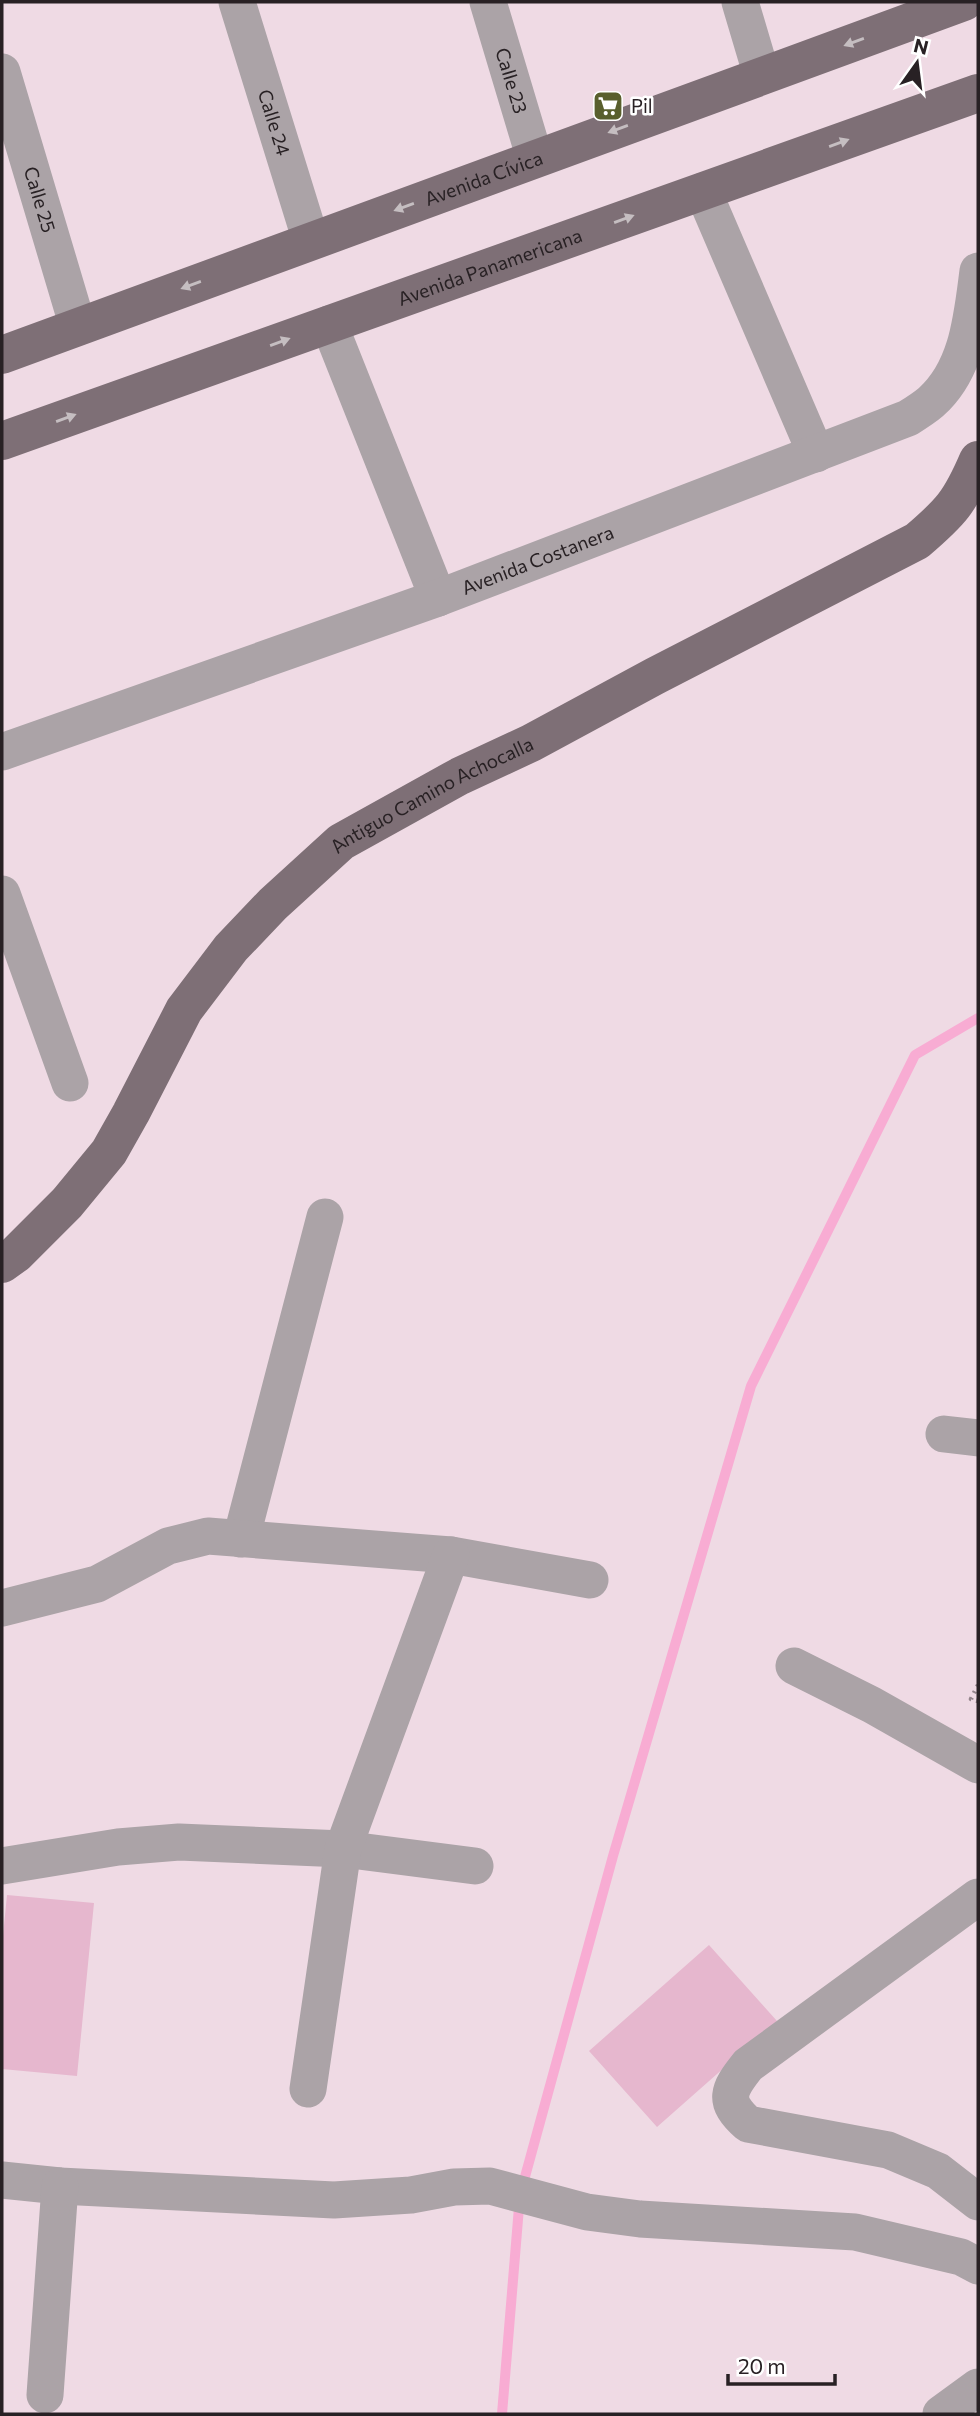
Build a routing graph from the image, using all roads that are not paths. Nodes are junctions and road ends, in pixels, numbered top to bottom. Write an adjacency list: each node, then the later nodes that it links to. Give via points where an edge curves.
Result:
1 (237, 2): 10 (street, Calle 24)
2 (488, 2): 8 (street, Calle 23)
3 (740, 2): 6 (street)
4 (964, 2): 6 (main road, Avenida Cívica, one-way to 6)
5 (2, 72): 13 (street, Calle 25)
6 (762, 76): 8 (main road, Avenida Cívica, one-way to 8)
7 (978, 93): 9 (main road, Avenida Panamericana, one-way to 7)
8 (536, 159): 10 (main road, Avenida Cívica, one-way to 10)
9 (703, 191): 12 (main road, Avenida Panamericana, one-way to 9); 16 (street)
10 (311, 242): 13 (main road, Avenida Cívica, one-way to 13)
11 (978, 271): 16 (street, Avenida Costanera, via 968,338 950,381 908,418)
12 (329, 324): 15 (main road, Avenida Panamericana, one-way to 12); 18 (street)
13 (78, 327): 14 (main road, Avenida Cívica)
14 (2, 355)
15 (2, 441)
16 (816, 454): 18 (street, Avenida Costanera)
17 (978, 460): 23 (main road, Antiguo Camino Achocalla, via 965,492 947,516 917,541 341,842 230,948 184,1010 109,1152 67,1203)
18 (438, 598): 19 (street, Avenida Costanera)
19 (2, 751)
20 (2, 894): 21 (street)
21 (70, 1083)
22 (325, 1217): 24 (street)
23 (2, 1264)
24 (241, 1539): 25 (street); 27 (street, via 208,1536 168,1546 97,1584)
25 (451, 1555): 26 (street); 30 (street)
26 (590, 1580)
27 (2, 1608)
28 (794, 1666): 29 (street)
29 (978, 1765)
30 (343, 1849): 31 (street, via 179,1842); 32 (street); 34 (street)
31 (2, 1866)
32 (475, 1866)
33 (978, 1896): 37 (street, via 748,2065 733,2083 730,2101 748,2124 888,2150 938,2171)
34 (308, 2089)
35 (2, 2180): 36 (street)
36 (60, 2186): 38 (street, via 334,2200 490,2186 640,2220 855,2232 961,2257); 40 (street)
37 (978, 2202)
38 (978, 2266)
39 (978, 2387): 41 (street)
40 (46, 2395)
41 (942, 2414)

